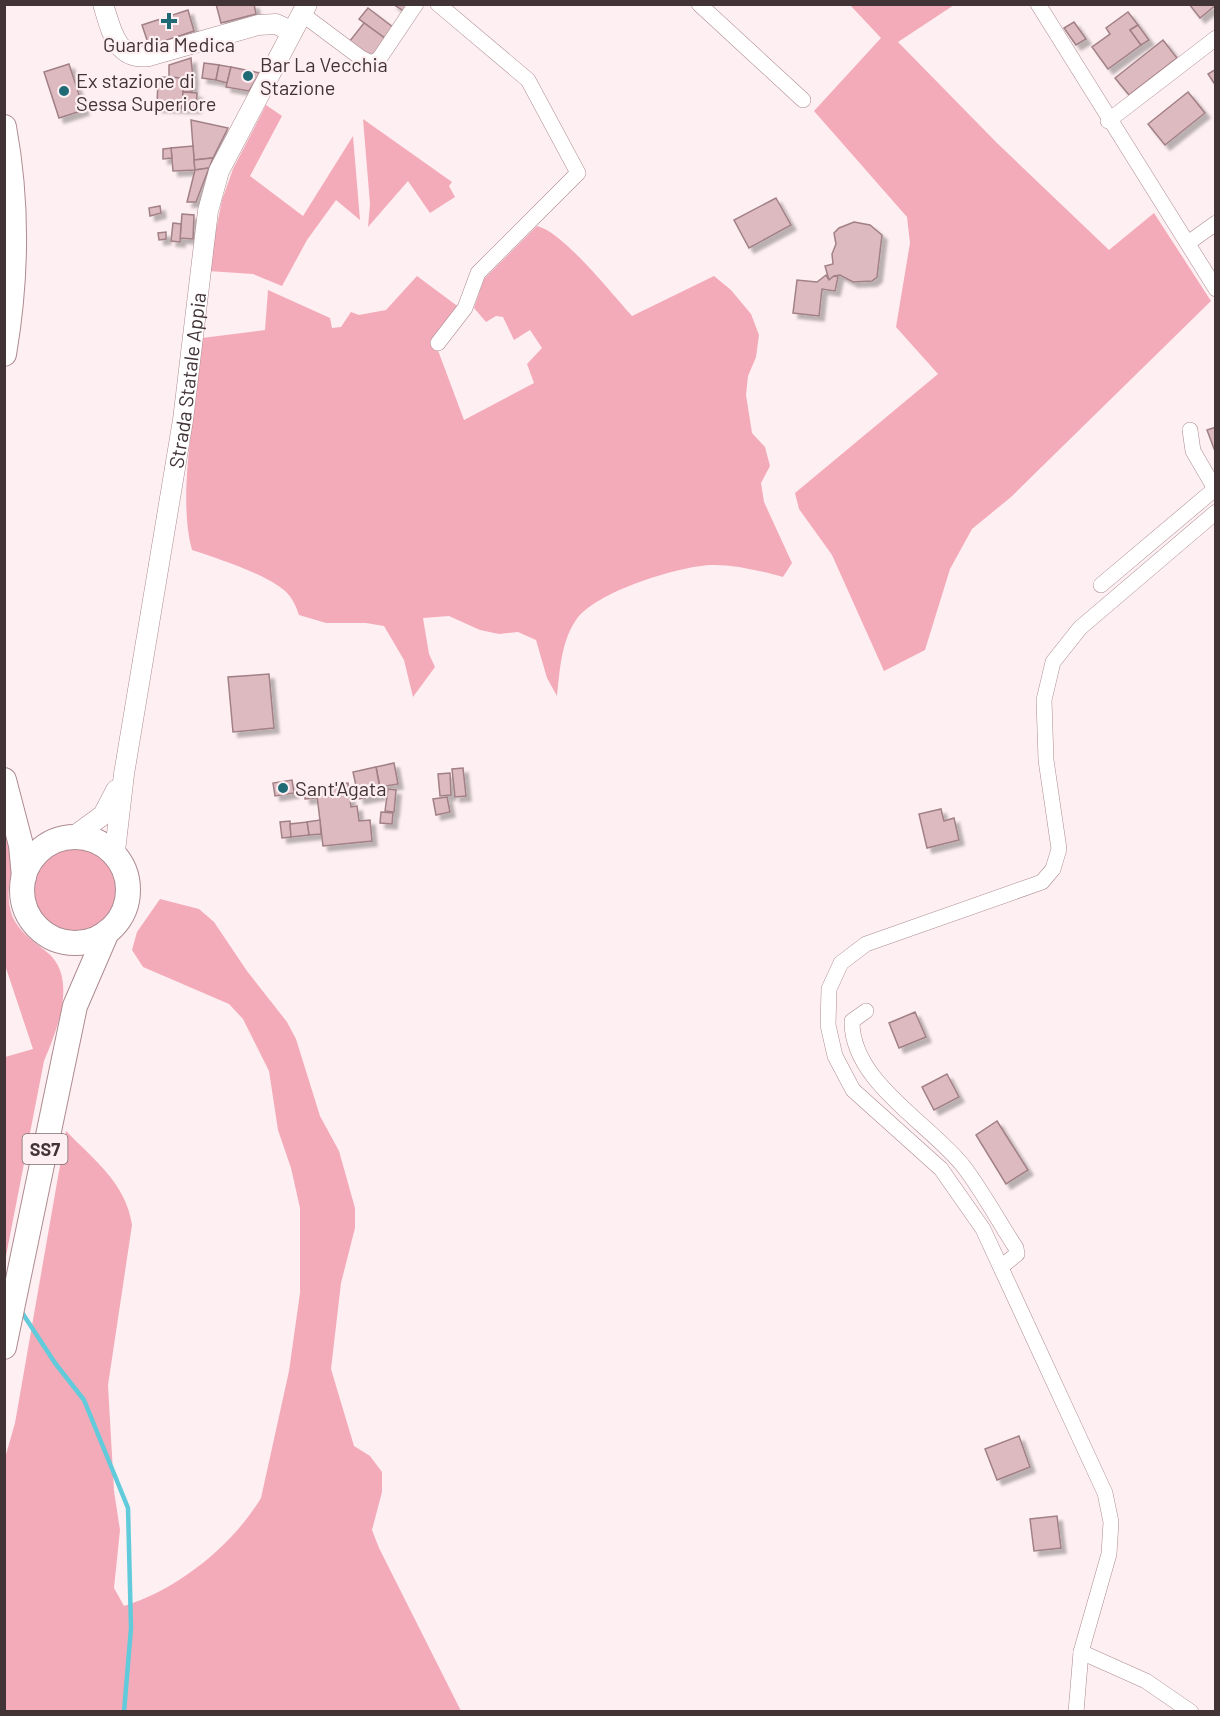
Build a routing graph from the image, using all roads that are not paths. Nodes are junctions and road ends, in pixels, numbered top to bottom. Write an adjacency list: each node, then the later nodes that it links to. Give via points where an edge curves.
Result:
1 (103, 4): 6 (street, via 116,43 135,56 148,56)
2 (416, 4): 6 (street, via 379,59 371,63)
3 (438, 4): 14 (street, via 528,80 578,173 478,273 465,308)
4 (699, 4): 8 (street)
5 (1038, 4): 9 (street)
6 (300, 16): 20 (street, Strada Statale Appia / SS7, via 219,171 208,211 183,420)
7 (1215, 38): 9 (street)
8 (803, 100)
9 (1108, 121): 12 (street)
10 (4, 127): 15 (main road, via 15,205 15,263)
11 (1215, 223): 12 (street)
12 (1188, 243): 13 (street)
13 (1215, 289)
14 (438, 343)
15 (4, 354)
16 (1190, 430): 17 (street, via 1193,451)
17 (1214, 488): 19 (street)
18 (1215, 512): 29 (street, via 1080,628 1053,662 1044,700 1047,760 1059,849 1053,869 1042,882 866,944 841,963 829,989 828,1024 835,1056 854,1090 941,1169 983,1229)
19 (1101, 585)
20 (124, 774): 22 (street, Strada Statale Appia / SS7, via 103,815); 23 (street, Strada Statale Appia / SS7, via 115,851)
21 (5, 783): 22 (main road, SS7, via 34,828); 24 (main road, SS7, via 21,845)
22 (67, 838): 23 (main road, SS7, via 98,842); 24 (main road, Strada Statale Appia / SS7, via 44,847)
23 (118, 858): 25 (main road, Strada Statale Appia / SS7, via 126,877 128,898 120,918)
24 (24, 877): 26 (main road, Strada Statale Appia / SS7, via 23,893 29,915 44,933)
25 (107, 933): 26 (main road, via 84,942); 27 (main road, Strada Statale Appia / SS7)
26 (58, 940): 27 (main road, Strada Statale Appia / SS7, via 72,964)
27 (75, 1006): 30 (main road, Strada Statale Appia / SS7)
28 (866, 1011): 29 (street, via 852,1021 852,1034 874,1079 963,1166 1016,1248 1017,1254)
29 (1001, 1267): 31 (street, via 1105,1494 1111,1522 1109,1554)
30 (4, 1347)
31 (1081, 1652): 32 (street); 33 (street, via 1146,1681)
32 (1076, 1712)
33 (1191, 1712)

